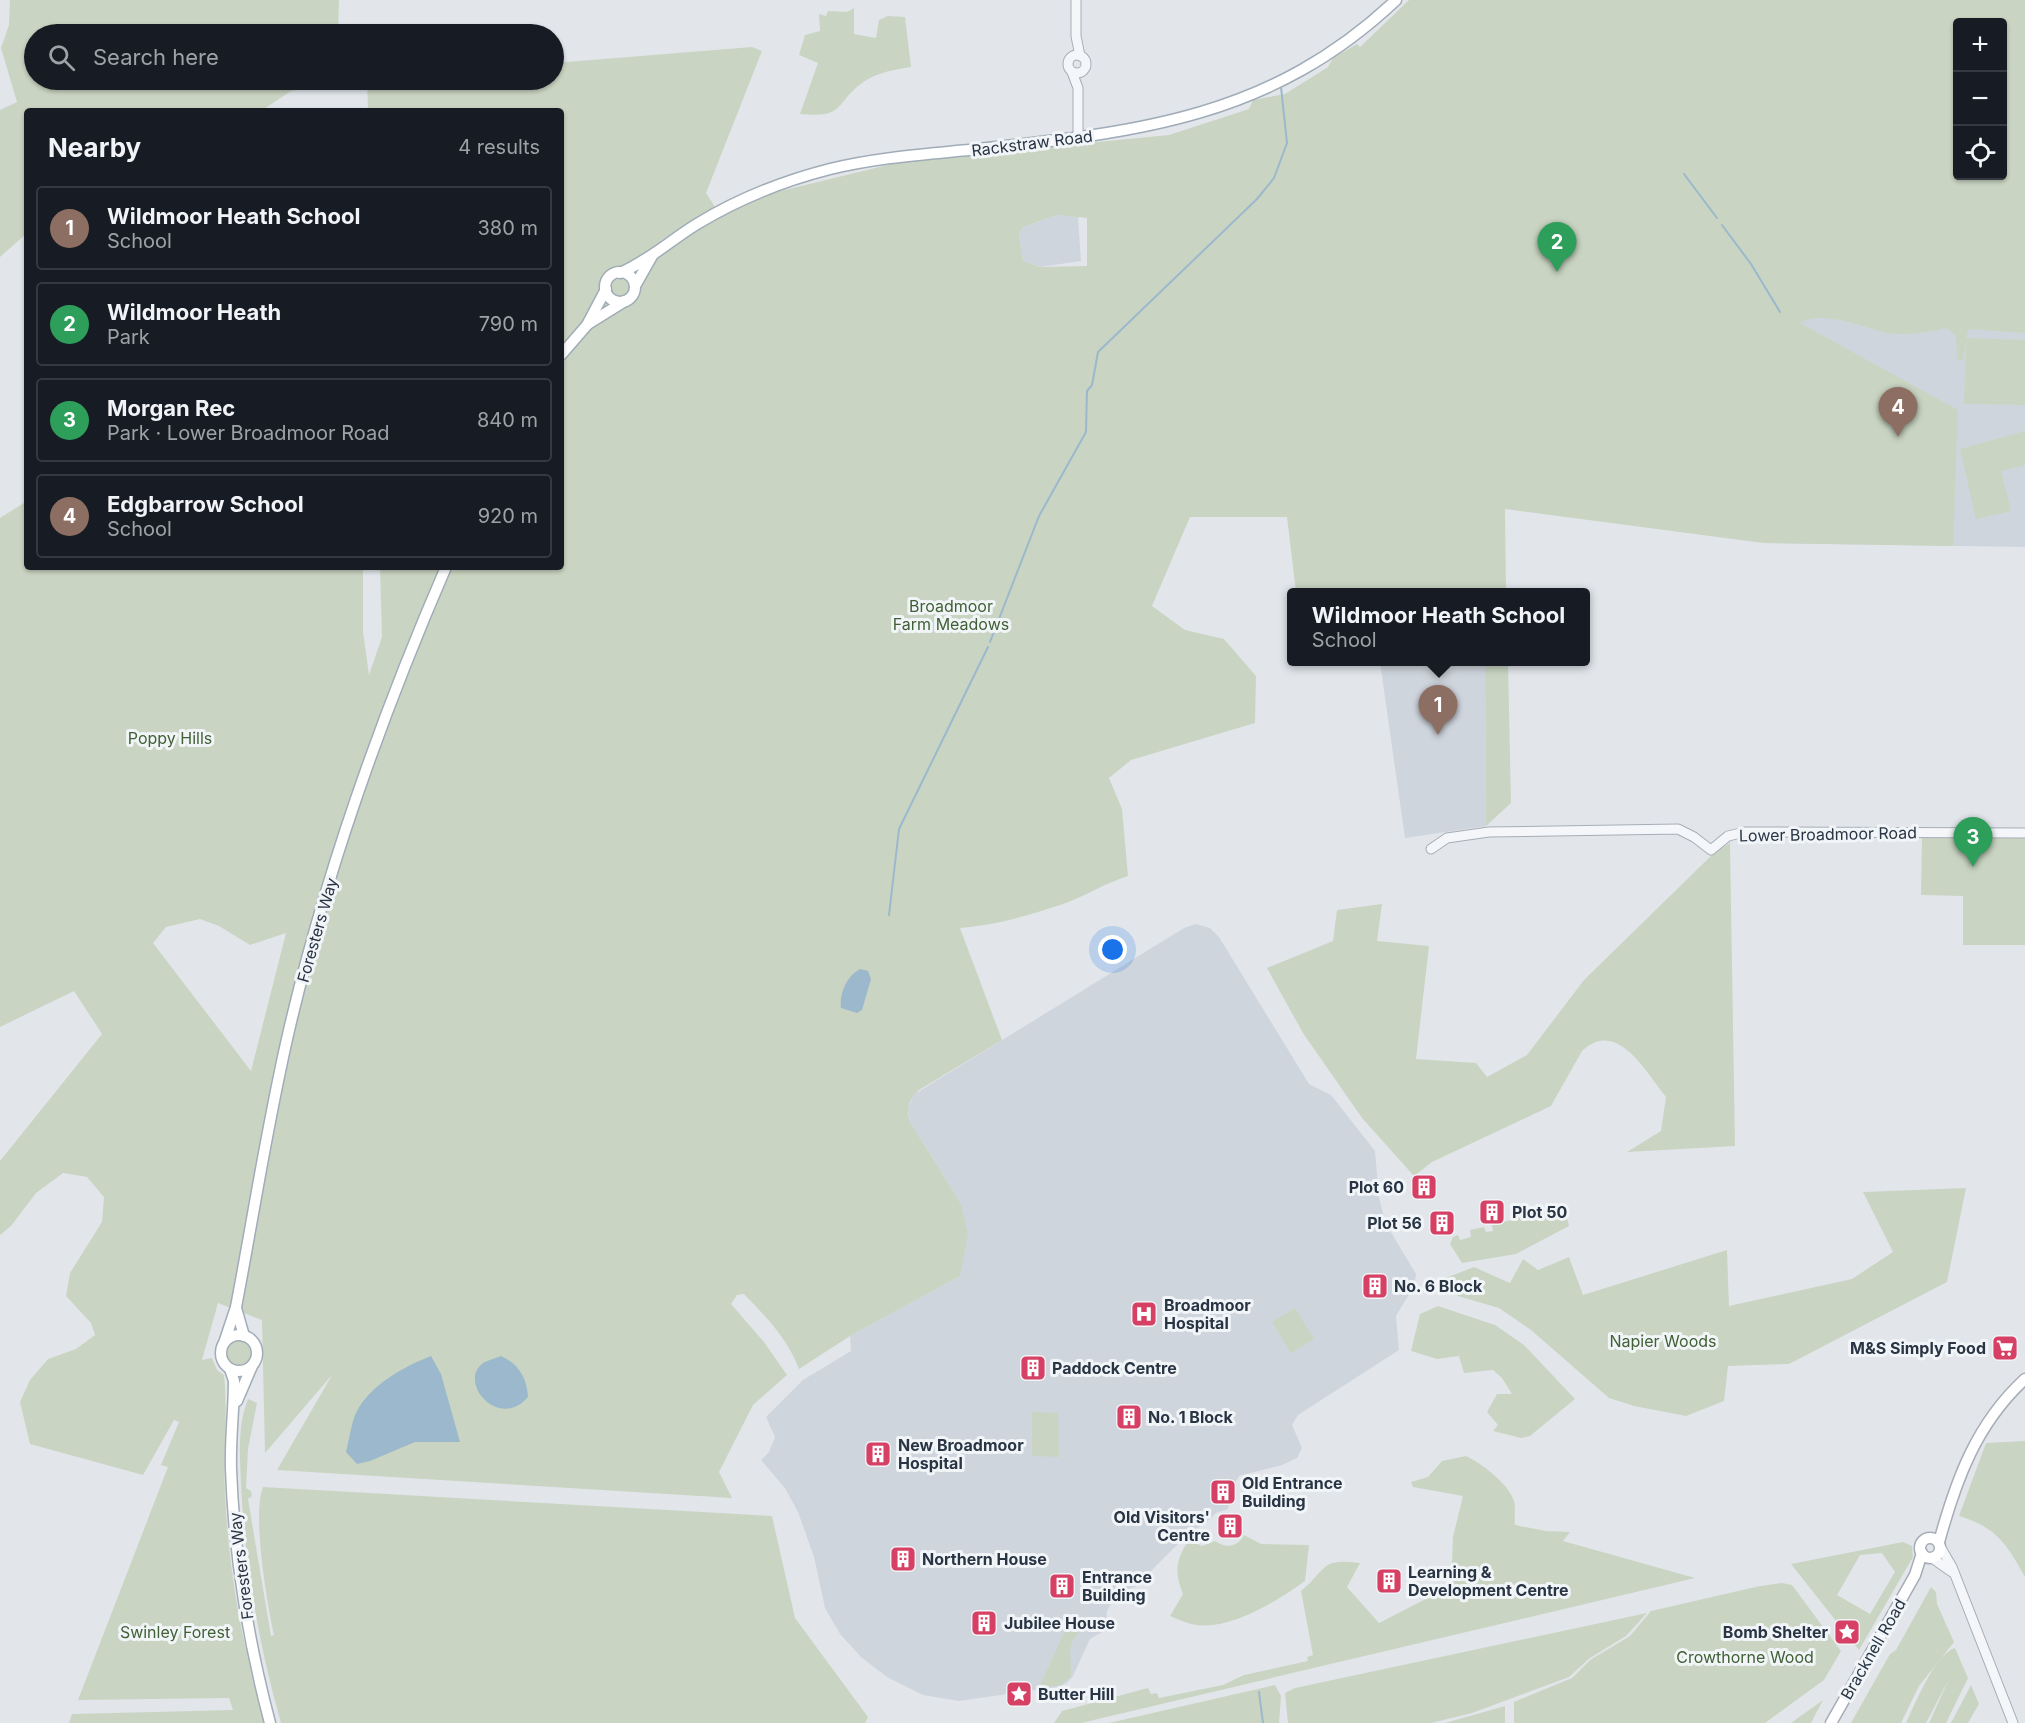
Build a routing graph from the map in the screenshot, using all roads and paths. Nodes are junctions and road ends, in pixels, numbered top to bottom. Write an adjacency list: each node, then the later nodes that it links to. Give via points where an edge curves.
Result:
1 (1076, 0): 3 (street)
2 (1396, 0): 9 (main road, Rackstraw Road, via 1320,59 1257,92 1184,119)
3 (1076, 26): 4 (street); 5 (street)
4 (1080, 56): 5 (street); 6 (street)
5 (1070, 58): 7 (street, via 1067,64)
6 (1085, 69): 7 (street); 8 (street)
7 (1072, 72): 8 (street)
8 (1078, 88): 9 (street)
9 (1078, 138): 10 (main road, Rackstraw Road, via 830,169 749,196)
10 (654, 253): 11 (main road, Rackstraw Road); 12 (main road, Rackstraw Road)
11 (620, 273): 12 (main road, via 629,276); 13 (main road, via 609,278)
12 (635, 286): 14 (main road)
13 (606, 289): 14 (main road, via 612,299); 15 (main road)
14 (626, 301): 15 (main road)
15 (587, 325): 16 (main road)
16 (564, 352)
17 (445, 570): 20 (main road, Foresters Way, via 373,751 318,923 277,1079)
18 (2025, 833): 19 (street, Lower Broadmoor Road, via 1745,832 1728,836 1711,850 1678,829 1534,830 1448,838)
19 (1431, 849)
20 (236, 1307): 21 (main road, Foresters Way); 22 (main road, Foresters Way)
21 (244, 1336): 22 (main road); 23 (main road, via 256,1348)
22 (224, 1342): 24 (main road, via 221,1357)
23 (253, 1365): 24 (main road, via 242,1371); 26 (main road, Foresters Way)
24 (230, 1369): 26 (main road, Foresters Way)
25 (2025, 1379): 27 (main road, via 1976,1438)
26 (235, 1407): 30 (main road, Foresters Way, via 231,1466 237,1540 248,1628)
27 (1937, 1543): 28 (main road, via 1938,1555); 28 (main road, via 1922,1543); 29 (street)
28 (1928, 1557): 29 (street); 31 (main road, Bracknell Road)
29 (1953, 1573): 32 (street)
30 (270, 1723)
31 (1831, 1723)
32 (2013, 1723)

